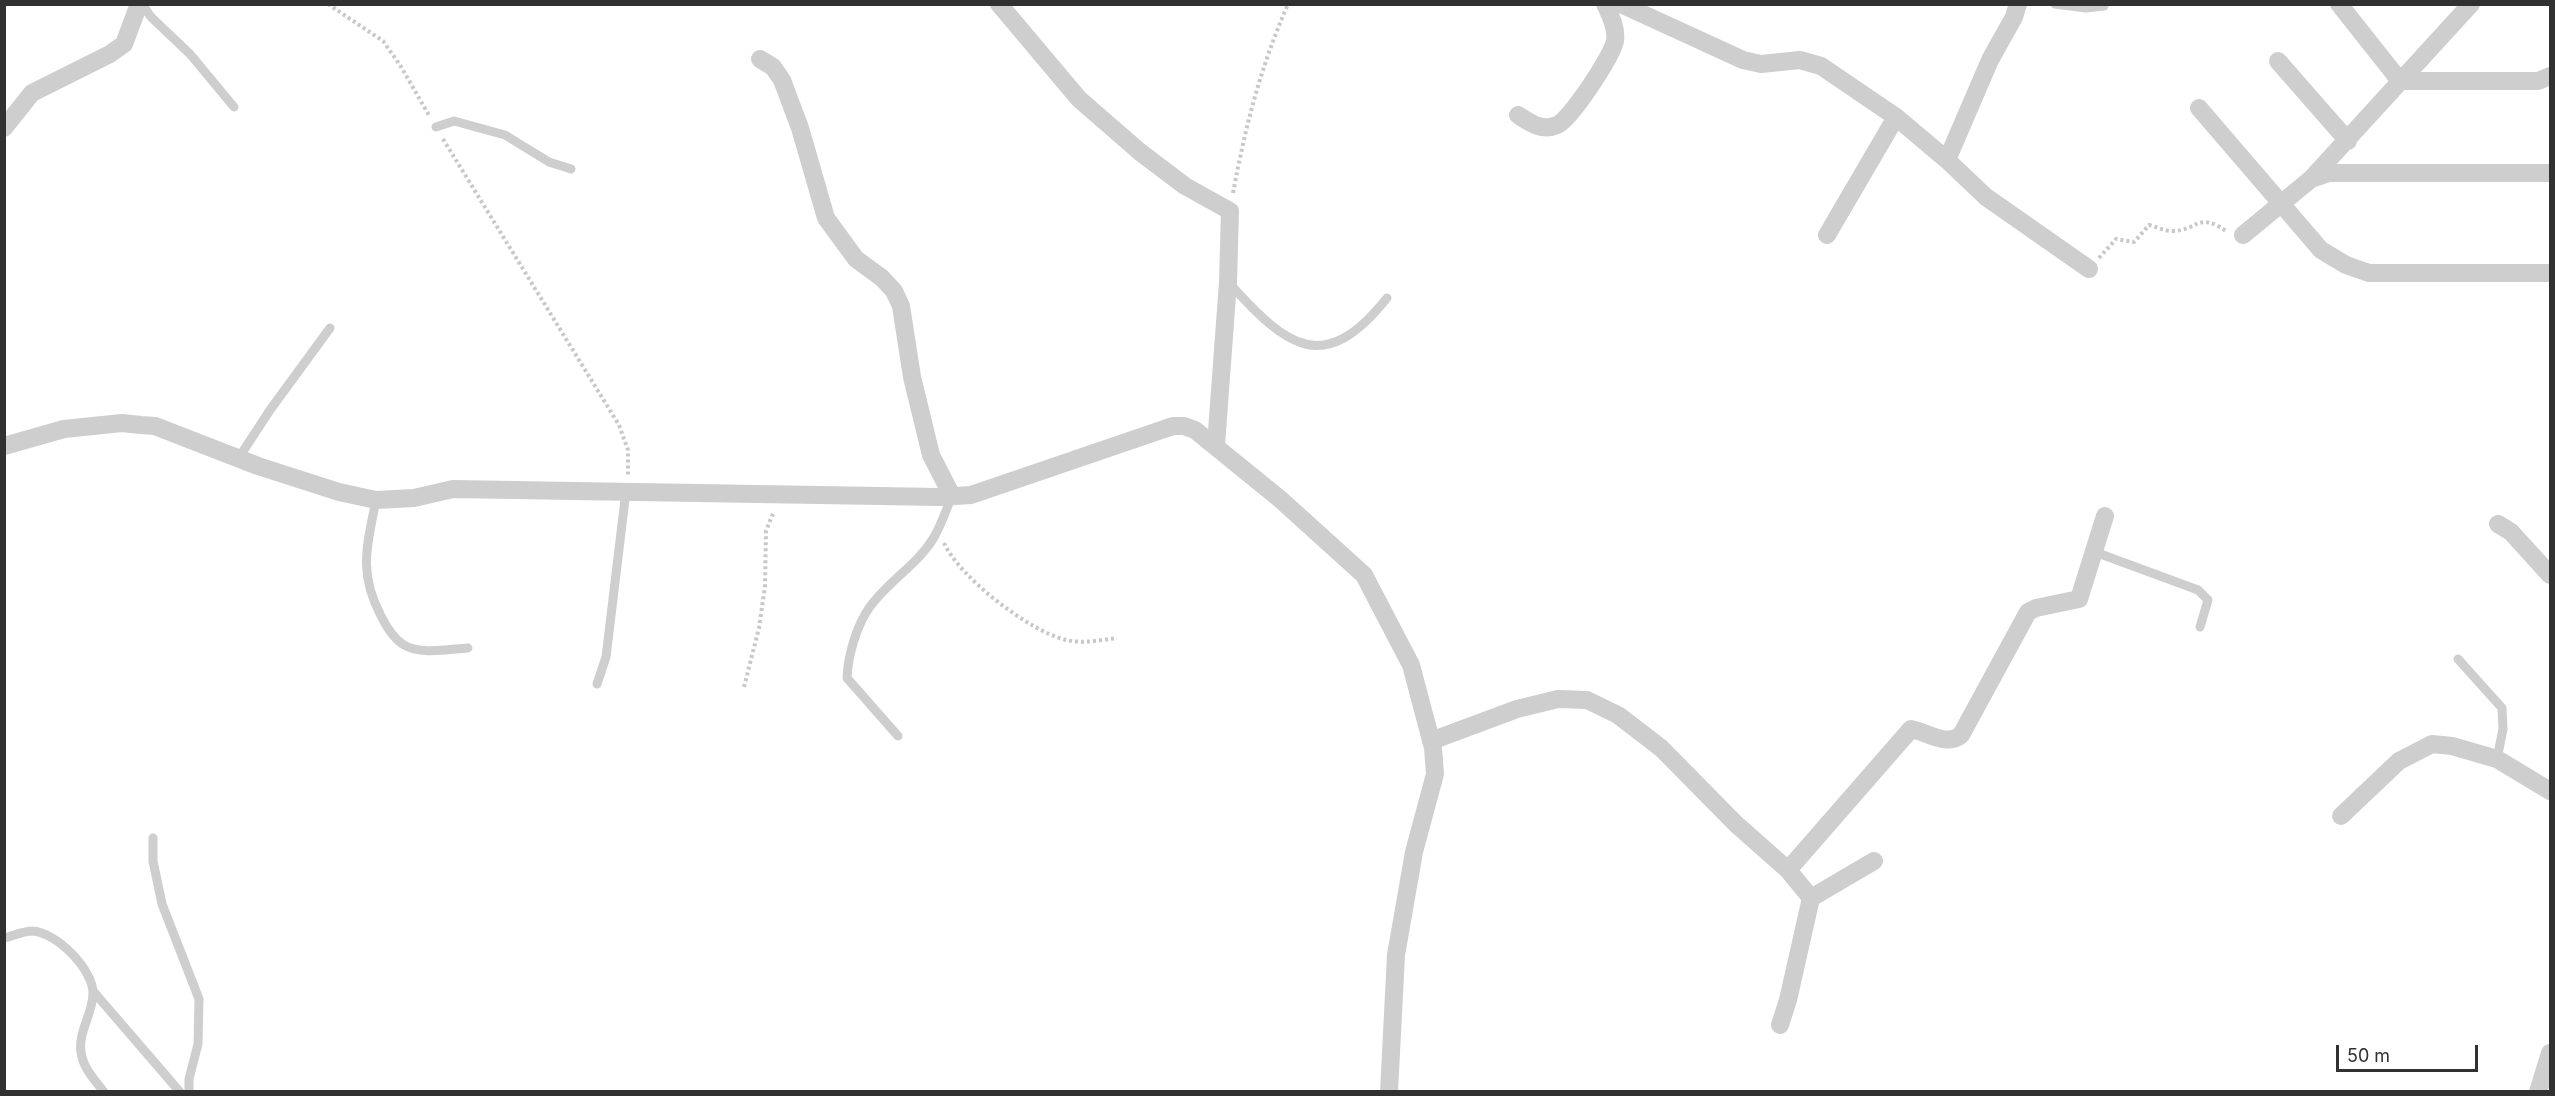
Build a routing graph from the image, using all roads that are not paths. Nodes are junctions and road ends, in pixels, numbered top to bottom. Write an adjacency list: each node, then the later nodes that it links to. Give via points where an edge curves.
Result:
1 (140, 4): 14 (lane, via 190,54); 19 (street, via 124,44 33,93)
2 (999, 4): 30 (street, via 1080,99 1185,186 1230,211)
3 (1605, 4): 16 (street, via 1615,41 1595,80 1570,113 1557,125 1539,127)
4 (1621, 4): 17 (street, via 1743,60 1761,64 1800,60 1821,66)
5 (2018, 4): 21 (street)
6 (2055, 4): 9 (lane)
7 (2339, 4): 13 (street)
8 (2471, 4): 13 (street)
9 (2104, 6)
10 (760, 59): 37 (street, via 773,67 782,80 826,218 856,259 894,291 901,306 912,377 931,455)
11 (2278, 61): 20 (street)
12 (2550, 76): 13 (street, via 2538,81)
13 (2400, 81): 20 (street)
14 (234, 107)
15 (2199, 108): 25 (street)
16 (1518, 115)
17 (1896, 117): 21 (street); 26 (street)
18 (436, 127): 22 (lane, via 454,121 506,135 549,162)
19 (4, 128)
20 (2348, 141): 24 (street)
21 (1947, 159): 28 (street, via 1986,197)
22 (571, 169)
23 (2550, 173): 24 (street, via 2329,173)
24 (2311, 179): 25 (street)
25 (2282, 204): 27 (street); 29 (street, via 2321,250 2369,273)
26 (1827, 235)
27 (2243, 235)
28 (2089, 269)
29 (2550, 273)
30 (1228, 282): 31 (lane, via 1284,337 1307,346 1324,347 1350,336 1368,322); 33 (street)
31 (1387, 298)
32 (330, 328): 35 (lane)
33 (1216, 445): 37 (street, via 1195,430 1173,426 971,495); 48 (street, via 1364,575 1411,665)
34 (4, 446): 35 (street, via 64,429 122,423 155,426)
35 (238, 459): 38 (street)
36 (626, 491): 37 (street); 38 (street, via 453,489 414,498); 46 (lane, via 606,657)
37 (952, 496): 47 (lane, via 933,539 869,608 848,665 847,678)
38 (376, 500): 44 (lane, via 365,556 370,595 388,628 404,645 422,649)
39 (2105, 516): 41 (street)
40 (2498, 524): 42 (street, via 2511,532)
41 (2096, 552): 43 (lane, via 2198,591 2208,600); 54 (street, via 2079,599 2028,612 1961,735 1947,741 1911,729)
42 (2550, 575)
43 (2200, 627)
44 (468, 648)
45 (2458, 659): 49 (lane, via 2502,708 2503,729)
46 (597, 684)
47 (898, 736)
48 (1431, 741): 54 (street, via 1517,709 1558,699 1587,700 1618,715 1660,748); 63 (street, via 1435,774 1414,852 1396,955)
49 (2497, 759): 50 (street); 51 (street, via 2432,744 2399,761)
50 (2550, 791)
51 (2341, 816)
52 (153, 838): 62 (lane, via 153,861 162,904 199,999 198,1044)
53 (1874, 861): 55 (street)
54 (1788, 870): 55 (street)
55 (1810, 898): 58 (street)
56 (4, 938): 57 (lane, via 32,931 60,942 82,965)
57 (93, 991): 60 (lane, via 92,1006 81,1032 81,1052 87,1071); 61 (lane)
58 (1780, 1025)
59 (2550, 1053): 64 (street)
60 (104, 1092)
61 (180, 1092)
62 (189, 1092)
63 (1389, 1092)
64 (2538, 1092)

